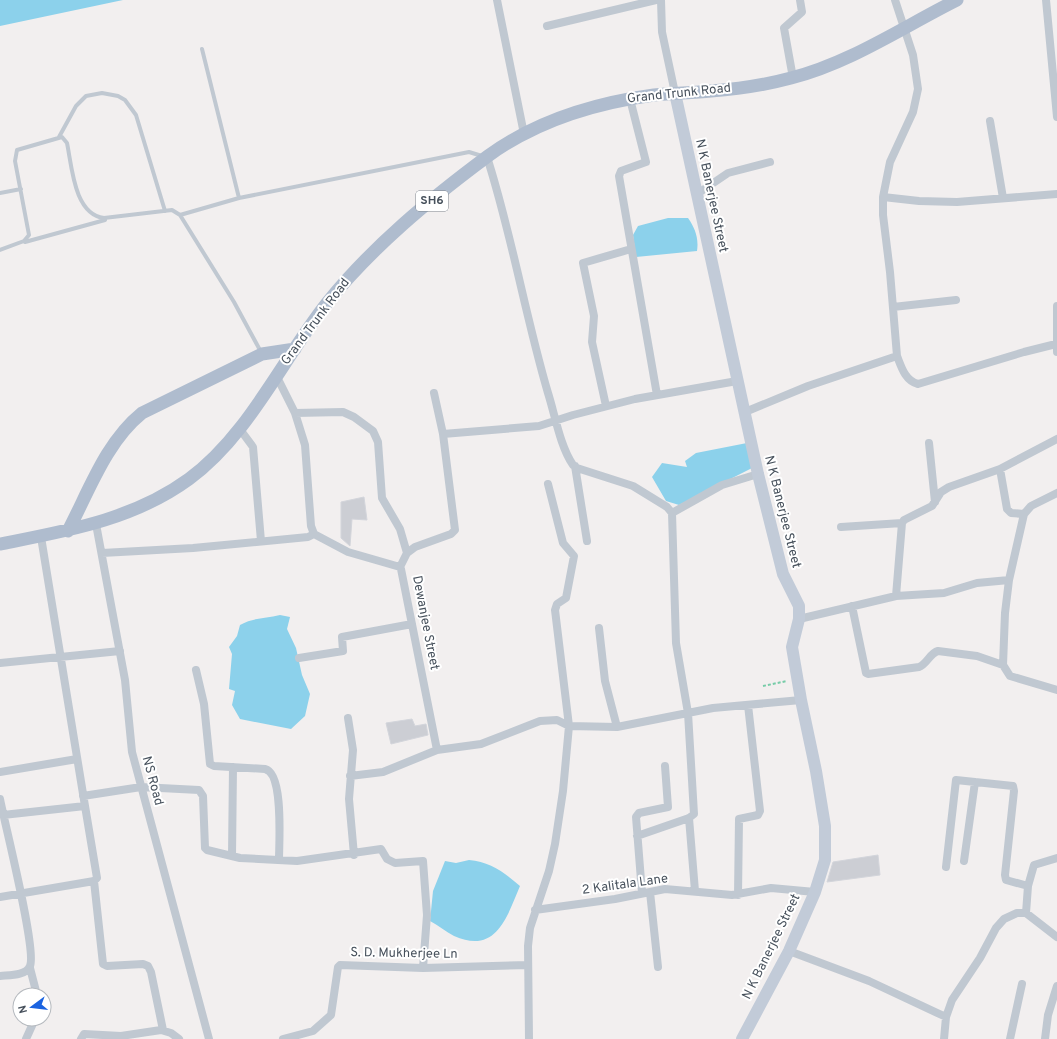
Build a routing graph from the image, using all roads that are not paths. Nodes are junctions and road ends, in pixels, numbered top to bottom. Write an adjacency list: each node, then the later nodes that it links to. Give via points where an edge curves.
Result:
1 (497, 0): 16 (street)
2 (656, 0): 8 (street)
3 (661, 0): 12 (street, via 662,32)
4 (800, 0): 11 (street, via 802,12 784,28)
5 (895, 0): 9 (street)
6 (957, 0): 9 (main road, Grand Trunk Road / SH6)
7 (1046, 0): 14 (street)
8 (546, 26)
9 (903, 28): 11 (main road, Grand Trunk Road / SH6, via 841,60); 24 (street, via 913,55 918,89 912,112 890,162)
10 (202, 49): 25 (lane)
11 (793, 78): 12 (main road, Grand Trunk Road / SH6, via 713,91)
12 (674, 93): 13 (main road, Grand Trunk Road / SH6); 22 (street, N K Banerjee Street)
13 (630, 99): 16 (main road, Grand Trunk Road / SH6, via 581,110); 31 (street, via 646,160 645,163 619,174)
14 (1057, 117)
15 (990, 121): 26 (street)
16 (524, 134): 18 (main road, Grand Trunk Road / SH6)
17 (60, 137): 20 (lane, via 17,150 15,160); 27 (lane, via 76,106 86,96 102,93 125,100 136,115); 29 (lane, via 67,143 79,196 85,207 97,217)
18 (487, 157): 25 (lane, via 469,152); 37 (main road, Grand Trunk Road / SH6, via 372,253 324,307); 47 (street)
19 (770, 162): 22 (street, via 728,173)
20 (21, 189): 21 (lane); 30 (lane, via 29,235 24,241)
21 (0, 193)
22 (696, 194): 41 (street, N K Banerjee Street)
23 (1057, 194): 26 (street)
24 (883, 197): 26 (street, via 952,202); 35 (street)
25 (239, 198): 28 (lane)
26 (1003, 198)
27 (165, 211): 28 (lane, via 172,210); 29 (lane)
28 (180, 215): 38 (lane, via 234,302)
29 (115, 217): 30 (lane)
30 (10, 246): 32 (lane)
31 (631, 249): 43 (street); 44 (street, via 582,263 594,316 592,342)
32 (0, 250)
33 (956, 300): 35 (street)
34 (1057, 306): 36 (street)
35 (893, 307): 39 (street)
36 (1056, 348): 39 (street, via 1024,352 918,384 904,373)
37 (295, 349): 38 (main road); 40 (main road, Grand Trunk Road / SH6)
38 (262, 354): 63 (main road, via 142,413 129,424 116,439)
39 (896, 356): 45 (street, via 801,388)
40 (276, 375): 46 (street); 48 (main road, Grand Trunk Road / SH6)
41 (737, 381): 43 (street); 45 (street, N K Banerjee Street)
42 (434, 393): 49 (street)
43 (657, 395): 44 (street)
44 (606, 406): 47 (street)
45 (745, 412): 54 (street, N K Banerjee Street)
46 (295, 414): 64 (street, via 305,445 311,526); 70 (street, via 343,412 373,431 378,442 382,498 400,529)
47 (556, 421): 49 (street, via 540,426); 52 (street, via 570,461)
48 (239, 428): 61 (main road, Grand Trunk Road / SH6, via 204,467 188,480 150,503); 66 (street, via 251,444 253,452)
49 (443, 434): 70 (street, via 455,530)
50 (1057, 439): 53 (street)
51 (929, 443): 57 (street)
52 (575, 466): 58 (street, via 633,486 667,507); 67 (street)
53 (1000, 469): 57 (street, via 950,487 941,492); 59 (street, via 1007,509 1011,513)
54 (758, 474): 58 (street, via 722,484); 75 (street, N K Banerjee Street, via 783,574 799,606)
55 (548, 484): 89 (street, via 563,543 574,556 566,598 557,604 555,610)
56 (1057, 493): 59 (street, via 1031,506)
57 (935, 502): 60 (street, via 931,507 905,519)
58 (672, 513): 87 (street, via 676,643)
59 (1024, 514): 72 (street)
60 (902, 523): 62 (street); 73 (street)
61 (96, 524): 63 (main road, Grand Trunk Road / SH6); 69 (street, NS Road)
62 (841, 527)
63 (68, 531): 65 (main road, Grand Trunk Road / SH6)
64 (314, 534): 66 (street, via 308,537); 71 (street, Dewanjee Street, via 348,552)
65 (40, 537): 68 (main road, Grand Trunk Road / SH6); 79 (street)
66 (261, 541): 69 (street)
67 (586, 541)
68 (0, 544)
69 (102, 553): 78 (street, NS Road)
70 (406, 553): 71 (street)
71 (400, 567): 76 (street, Dewanjee Street)
72 (1009, 580): 73 (street, via 977,583 944,593); 82 (street)
73 (896, 596): 74 (street)
74 (852, 606): 75 (street); 82 (street, via 868,674 919,667 938,651 977,656)
75 (799, 619): 85 (street, N K Banerjee Street, via 792,646)
76 (412, 624): 80 (street, via 342,637 343,651); 91 (street, Dewanjee Street)
77 (599, 628): 90 (street, via 605,681)
78 (120, 651): 79 (street); 98 (street, NS Road, via 132,752)
79 (61, 658): 81 (street); 92 (street)
80 (299, 658)
81 (0, 663)
82 (1003, 665): 84 (street, via 1010,676)
83 (196, 670): 94 (street, via 204,704 210,764)
84 (1057, 690)
85 (801, 700): 86 (street); 114 (street, N K Banerjee Street, via 825,826 825,860)
86 (748, 705): 87 (street); 117 (street, via 760,811 758,815 739,818)
87 (688, 712): 90 (street); 103 (street, via 694,811 693,816)
88 (348, 718): 96 (street, via 354,750)
89 (569, 726): 90 (street); 91 (street, via 557,720 533,722 477,745); 119 (street, via 555,844 549,871)
90 (617, 727)
91 (437, 750): 96 (street, via 383,772)
92 (77, 759): 95 (street); 99 (street)
93 (665, 766): 104 (street, via 668,807 638,813)
94 (234, 767): 106 (street); 108 (street, via 265,768 274,775 279,808)
95 (0, 772)
96 (350, 776): 105 (street, via 349,807)
97 (975, 782): 109 (street); 110 (street, via 955,781); 112 (street, via 1014,788 1005,876 1006,880)
98 (141, 787): 99 (street); 106 (street, via 201,791 205,848); 137 (street, NS Road)
99 (83, 796): 101 (street)
100 (0, 799): 102 (street)
101 (85, 806): 102 (street); 111 (street, via 96,878)
102 (3, 815): 116 (street)
103 (689, 818): 104 (street); 113 (street)
104 (637, 836): 115 (street)
105 (354, 855): 108 (street, via 297,861); 126 (street, via 382,849 387,859 395,863 424,861 427,915)
106 (232, 856): 108 (street)
107 (1057, 858): 112 (street, via 1034,865)
108 (280, 860)
109 (964, 861)
110 (946, 867)
111 (94, 881): 116 (street); 133 (street, via 103,964 148,966)
112 (1028, 886): 120 (street)
113 (694, 892): 115 (street, 2 Kalitala Lane, via 665,889); 117 (street, 2 Kalitala Lane)
114 (815, 892): 117 (street, 2 Kalitala Lane, via 771,888); 122 (street, N K Banerjee Street)
115 (646, 893): 119 (street, 2 Kalitala Lane); 124 (street)
116 (20, 894): 118 (street); 125 (street, via 31,953)
117 (738, 895)
118 (0, 897)
119 (535, 910): 123 (street, via 530,928)
120 (1026, 913): 121 (street); 131 (street, via 1012,914 1000,924 956,992)
121 (1057, 937)
122 (789, 952): 131 (street, via 869,981); 140 (street, N K Banerjee Street)
123 (528, 965): 126 (street, S. D. Mukherjee Ln); 139 (street)
124 (658, 967)
125 (30, 968): 127 (street, via 24,973); 130 (street)
126 (423, 968): 138 (street, S. D. Mukherjee Ln, via 340,965 331,1015 313,1032)
127 (0, 976)
128 (1022, 984): 142 (street)
129 (1057, 986): 143 (street, via 1048,1015)
130 (35, 987)
131 (946, 1017): 141 (street)
132 (31, 1027): 134 (street)
133 (163, 1030): 135 (street, via 121,1036 84,1034); 136 (street)
134 (26, 1039)
135 (81, 1039)
136 (179, 1039)
137 (209, 1039)
138 (283, 1039)
139 (529, 1039)
140 (742, 1039)
141 (944, 1039)
142 (1010, 1039)
143 (1045, 1039)

